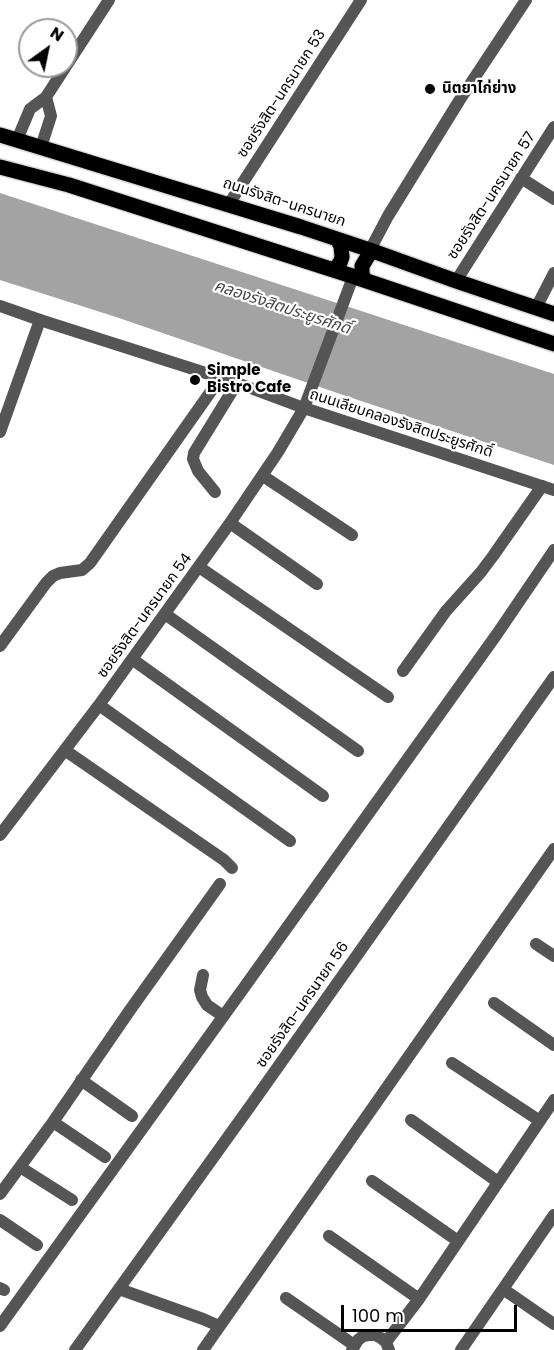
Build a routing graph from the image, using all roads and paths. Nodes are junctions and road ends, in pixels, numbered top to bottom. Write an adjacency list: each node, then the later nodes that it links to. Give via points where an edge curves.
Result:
1 (109, 0): 4 (street)
2 (361, 0): 12 (street, ซอยรังสิต-นครนายก 53)
3 (526, 0): 14 (street, via 453,110 388,216)
4 (46, 97): 7 (street, via 30,109); 8 (street, via 51,116)
5 (554, 127): 10 (street, ซอยรังสิต-นครนายก 57)
6 (0, 135): 7 (main road, ถนนรังสิต-นครนายก)
7 (17, 140): 8 (main road, ถนนรังสิต-นครนายก)
8 (41, 147): 12 (main road, ถนนรังสิต-นครนายก)
9 (0, 167): 15 (main road, via 69,185)
10 (521, 178): 11 (street); 18 (street, ซอยรังสิต-นครนายก 57)
11 (554, 199)
12 (229, 204): 13 (main road, ถนนรังสิต-นครนายก)
13 (337, 239): 14 (main road, ถนนรังสิต-นครนายก); 15 (main road, via 342,257)
14 (372, 251): 17 (main road); 18 (main road, ถนนรังสิต-นครนายก)
15 (334, 270): 17 (main road)
16 (554, 273): 20 (street)
17 (359, 279): 23 (main road); 26 (street, ซอยรังสิต-นครนายก 54, via 345,298)
18 (456, 281): 20 (main road, ถนนรังสิต-นครนายก)
19 (0, 306): 22 (street, ถนนเลียบคลองรังสิตประยูรศักดิ์)
20 (536, 308): 21 (main road, ถนนรังสิต-นครนายก)
21 (554, 314)
22 (40, 320): 24 (street, ถนนเลียบคลองรังสิตประยูรศักดิ์); 27 (street)
23 (554, 344)
24 (221, 377): 25 (street, ถนนเลียบคลองรังสิตประยูรศักดิ์); 37 (street, via 90,563 82,570 53,576)
25 (237, 383): 26 (street, ถนนเลียบคลองรังสิตประยูรศักดิ์); 30 (street, via 194,453 198,471)
26 (306, 404): 28 (street, ซอยรังสิต-นครนายก 54); 29 (street, ถนนเลียบคลองรังสิตประยูรศักดิ์)
27 (0, 432)
28 (263, 476): 31 (street, ซอยรังสิต-นครนายก 54); 32 (street)
29 (548, 488): 39 (street, via 446,611)
30 (215, 492)
31 (230, 523): 34 (street, ซอยรังสิต-นครนายก 54); 35 (street)
32 (352, 535)
33 (554, 550): 55 (street)
34 (199, 567): 36 (street, ซอยรังสิต-นครนายก 54); 41 (street)
35 (317, 584)
36 (165, 614): 38 (street, ซอยรังสิต-นครนายก 54); 44 (street)
37 (0, 646)
38 (132, 659): 42 (street, ซอยรังสิต-นครนายก 54); 45 (street)
39 (403, 670)
40 (554, 677): 75 (street, ซอยรังสิต-นครนายก 56)
41 (388, 698)
42 (99, 705): 43 (street, ซอยรังสิต-นครนายก 54); 47 (street)
43 (66, 751): 46 (street, ซอยรังสิต-นครนายก 54); 49 (street)
44 (358, 751)
45 (323, 796)
46 (0, 835)
47 (290, 841)
48 (554, 849): 81 (street)
49 (232, 868)
50 (220, 884): 58 (street)
51 (536, 944): 52 (street)
52 (554, 956)
53 (203, 975): 55 (street, via 202,997)
54 (494, 1003): 56 (street)
55 (223, 1016): 80 (street)
56 (554, 1045)
57 (452, 1063): 62 (street)
58 (81, 1080): 60 (street); 63 (street)
59 (554, 1100): 62 (street)
60 (132, 1116)
61 (411, 1120): 67 (street)
62 (540, 1121): 67 (street)
63 (53, 1122): 64 (street); 65 (street)
64 (105, 1157)
65 (20, 1167): 68 (street); 69 (street)
66 (372, 1181): 73 (street)
67 (498, 1182): 73 (street)
68 (0, 1194)
69 (72, 1200)
70 (554, 1215): 76 (street)
71 (0, 1220): 74 (street)
72 (329, 1236): 78 (street)
73 (458, 1241): 78 (street)
74 (37, 1245)
75 (119, 1289): 81 (street); 84 (street, ซอยรังสิต-นครนายก 56)
76 (503, 1289): 79 (street); 86 (street)
77 (286, 1298): 83 (street)
78 (419, 1299): 82 (street)
79 (554, 1324)
80 (0, 1326)
81 (219, 1326): 85 (street)
82 (387, 1346): 83 (street, via 381,1338 369,1335)
83 (353, 1347)
84 (75, 1350)
85 (202, 1350)
86 (461, 1350)

